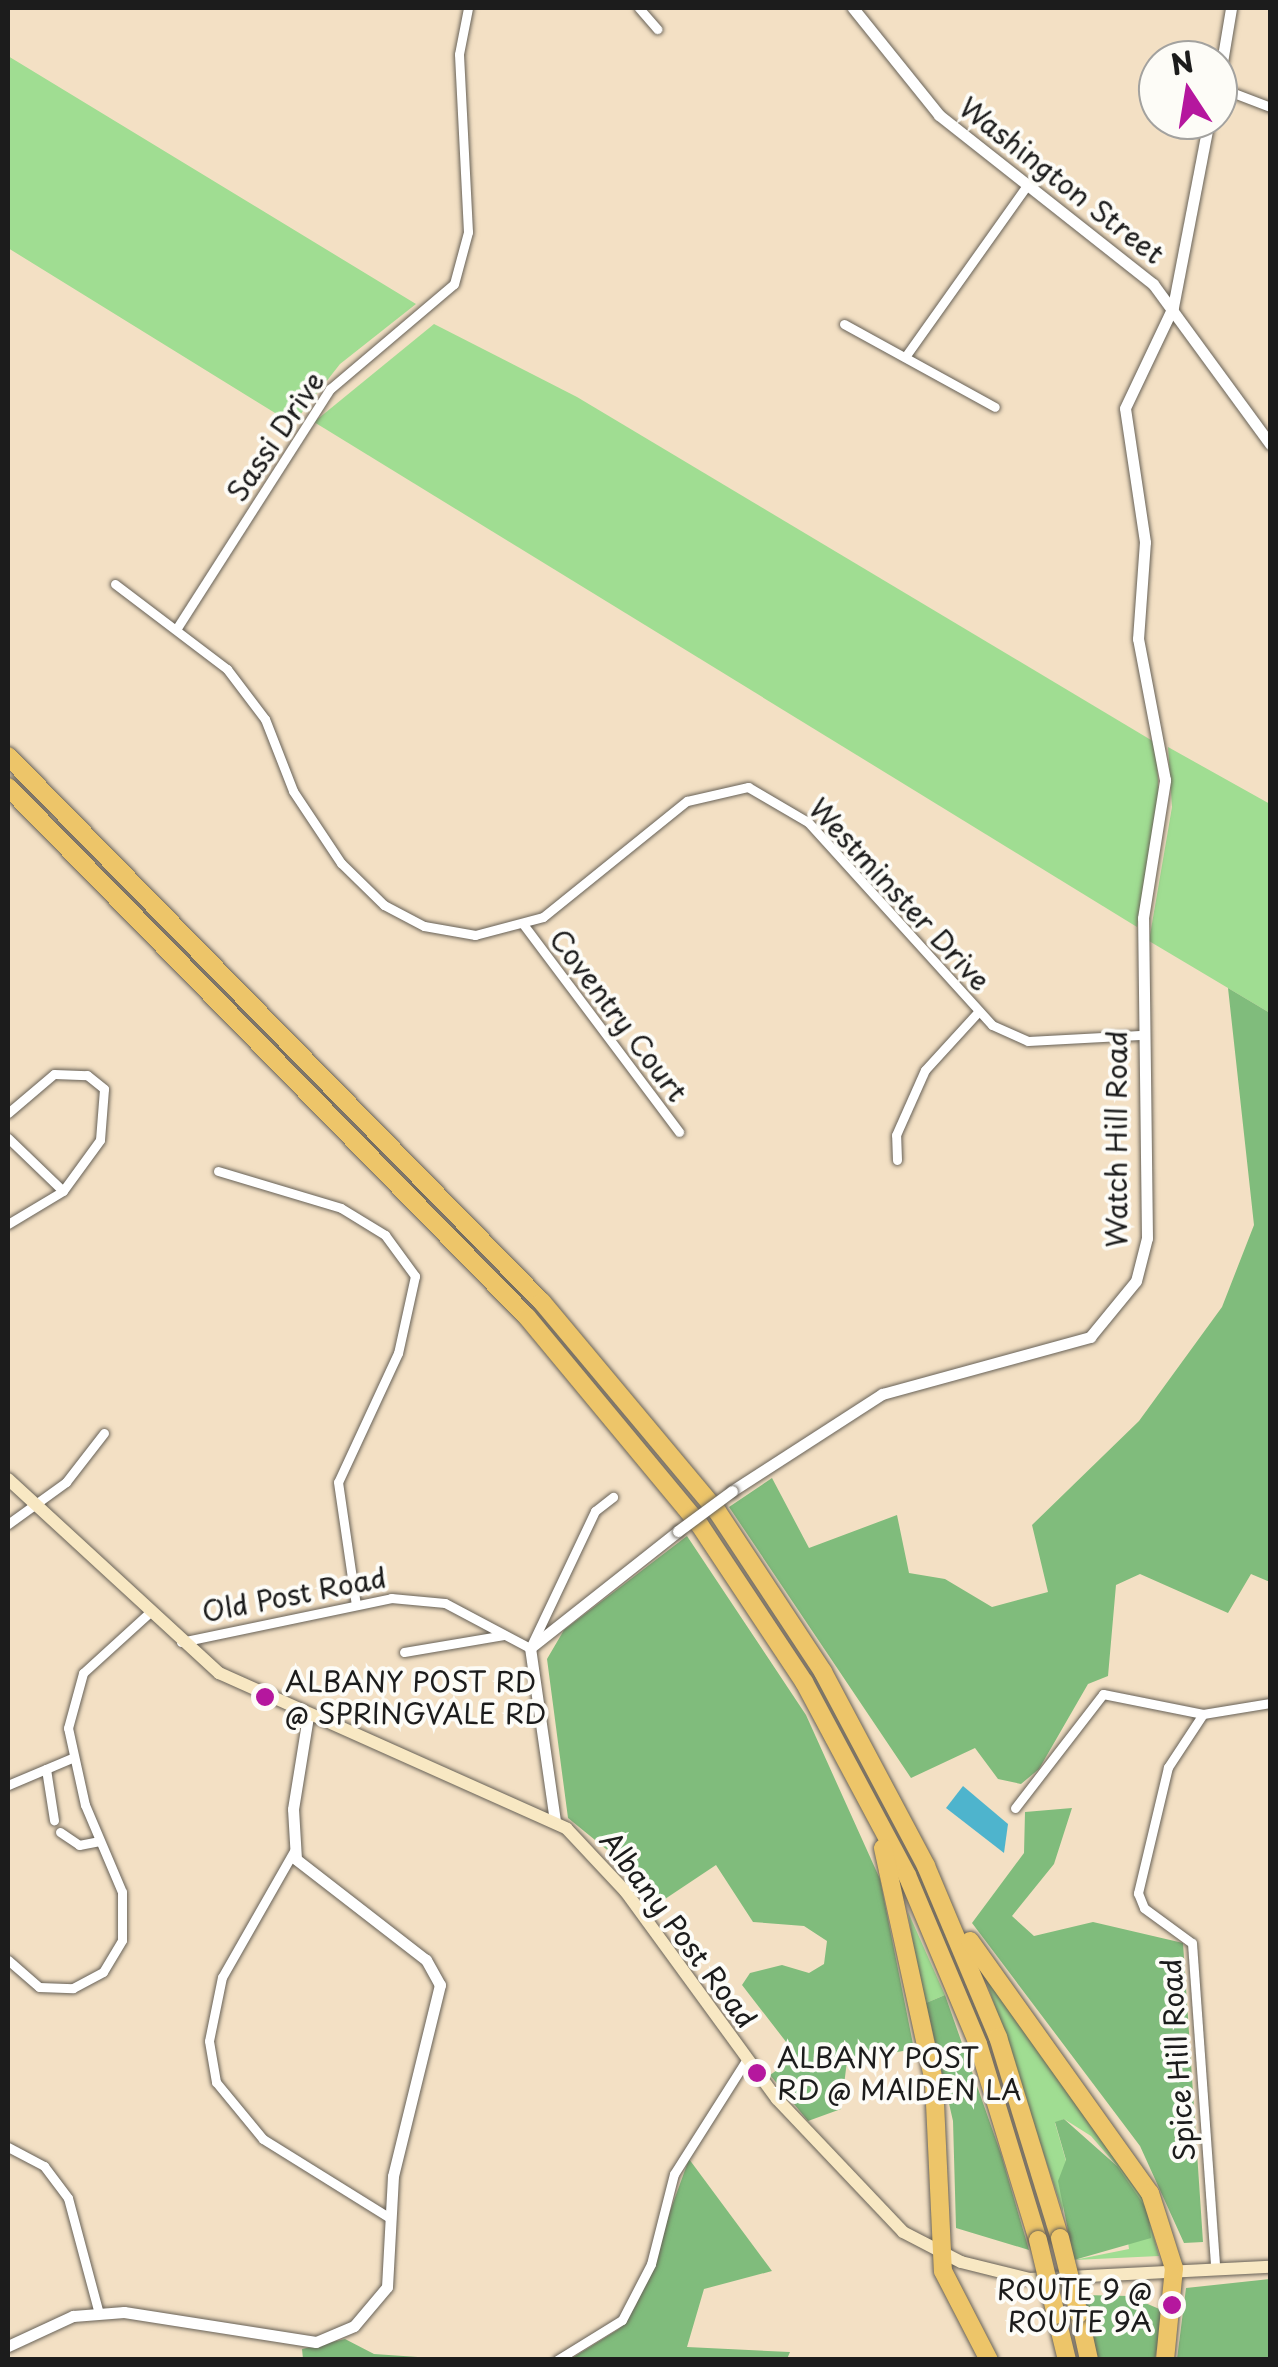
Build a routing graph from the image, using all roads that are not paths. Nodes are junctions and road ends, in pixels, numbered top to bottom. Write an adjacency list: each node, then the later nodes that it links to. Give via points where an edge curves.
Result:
1 (468, 8): 17 (street, Sassi Drive, via 459,54 468,232 454,284 330,389)
2 (639, 8): 5 (street)
3 (853, 8): 10 (street, Washington Street, via 940,116)
4 (1231, 8): 6 (street)
5 (656, 28)
6 (1226, 40)
7 (1238, 94): 8 (street)
8 (1270, 107)
9 (1206, 140): 11 (street, Watch Hill Road)
10 (1026, 186): 11 (street, Washington Street); 13 (street)
11 (1173, 307): 15 (street, Washington Street); 22 (street, Watch Hill Road, via 1126,408 1145,542 1138,640 1166,780 1144,902)
12 (844, 324): 13 (street)
13 (905, 357): 14 (street)
14 (995, 406)
15 (1270, 444)
16 (115, 584): 17 (street, Westminster Drive)
17 (178, 628): 20 (street, Westminster Drive, via 227,669 263,717 317,830 384,905 475,935)
18 (8, 756): 51 (highway, via 624,1393 780,1602)
19 (8, 787): 44 (highway, via 584,1380 699,1524)
20 (523, 924): 21 (street, Westminster Drive, via 577,892 686,800 748,787 808,822); 24 (street, Coventry Court)
21 (978, 1012): 22 (street, Westminster Drive, via 1028,1041); 26 (street, via 925,1070 896,1136)
22 (1140, 1034): 39 (street, Watch Hill Road, bridge, via 1147,1238 1113,1319 1062,1349 858,1404 678,1531)
23 (8, 1113): 28 (street, via 54,1074 76,1072 104,1089 100,1140)
24 (679, 1132)
25 (8, 1138): 28 (street)
26 (897, 1160)
27 (218, 1171): 35 (street, via 341,1208 385,1235 415,1276 398,1352 338,1482)
28 (63, 1192): 29 (street)
29 (8, 1224)
30 (104, 1433): 33 (street)
31 (8, 1480): 33 (main road, Albany Post Road)
32 (613, 1496): 39 (street, via 595,1511)
33 (34, 1506): 34 (street); 36 (main road, Albany Post Road)
34 (8, 1524)
35 (356, 1605): 37 (street, Old Post Road, via 445,1603); 38 (street, Old Post Road)
36 (149, 1613): 38 (main road, Albany Post Road); 45 (street, via 82,1672 71,1697)
37 (507, 1634): 39 (street, Old Post Road); 40 (street)
38 (180, 1642): 43 (main road, Albany Post Road, via 219,1674)
39 (530, 1648): 50 (street)
40 (404, 1652)
41 (1270, 1703): 42 (street)
42 (1203, 1714): 48 (street, via 1099,1696); 60 (street, Spice Hill Road, via 1168,1768 1138,1893 1144,1908 1192,1943)
43 (308, 1716): 50 (main road, Albany Post Road); 54 (street)
44 (826, 1720): 59 (highway, via 886,1856 906,1937 934,2082); 67 (highway, bridge, via 946,1962 1038,2240)
45 (72, 1758): 46 (street); 53 (street)
46 (46, 1769): 47 (street); 49 (street)
47 (8, 1785)
48 (1015, 1808)
49 (54, 1820)
50 (555, 1821): 56 (main road, Albany Post Road, via 626,1892)
51 (905, 1822): 62 (highway, via 981,1960 1134,2161); 68 (highway, bridge, via 982,1995 1060,2238)
52 (60, 1832): 53 (street, via 80,1844)
53 (100, 1840): 55 (street, via 127,1918 103,1972 54,1990 24,1979)
54 (294, 1851): 58 (street, via 314,1881 426,1960 440,1985); 58 (street, via 222,1977 209,2042 216,2082 263,2139)
55 (8, 1960)
56 (747, 2059): 59 (main road, Albany Post Road, via 868,2203); 65 (street, via 674,2174 651,2264 622,2320)
57 (8, 2148): 63 (street, via 44,2166 68,2198)
58 (390, 2218): 63 (street, via 387,2286 372,2312 332,2339 293,2342 174,2316)
59 (944, 2255): 62 (main road, Albany Post Road, via 1028,2279); 66 (highway, via 953,2302)
60 (1215, 2266): 61 (main road, Albany Post Road); 62 (main road, Albany Post Road)
61 (1270, 2267)
62 (1174, 2268): 69 (highway)
63 (99, 2314): 64 (street)
64 (8, 2346)
65 (558, 2360)
66 (989, 2360)
67 (1067, 2360)
68 (1089, 2360)
69 (1165, 2360)

